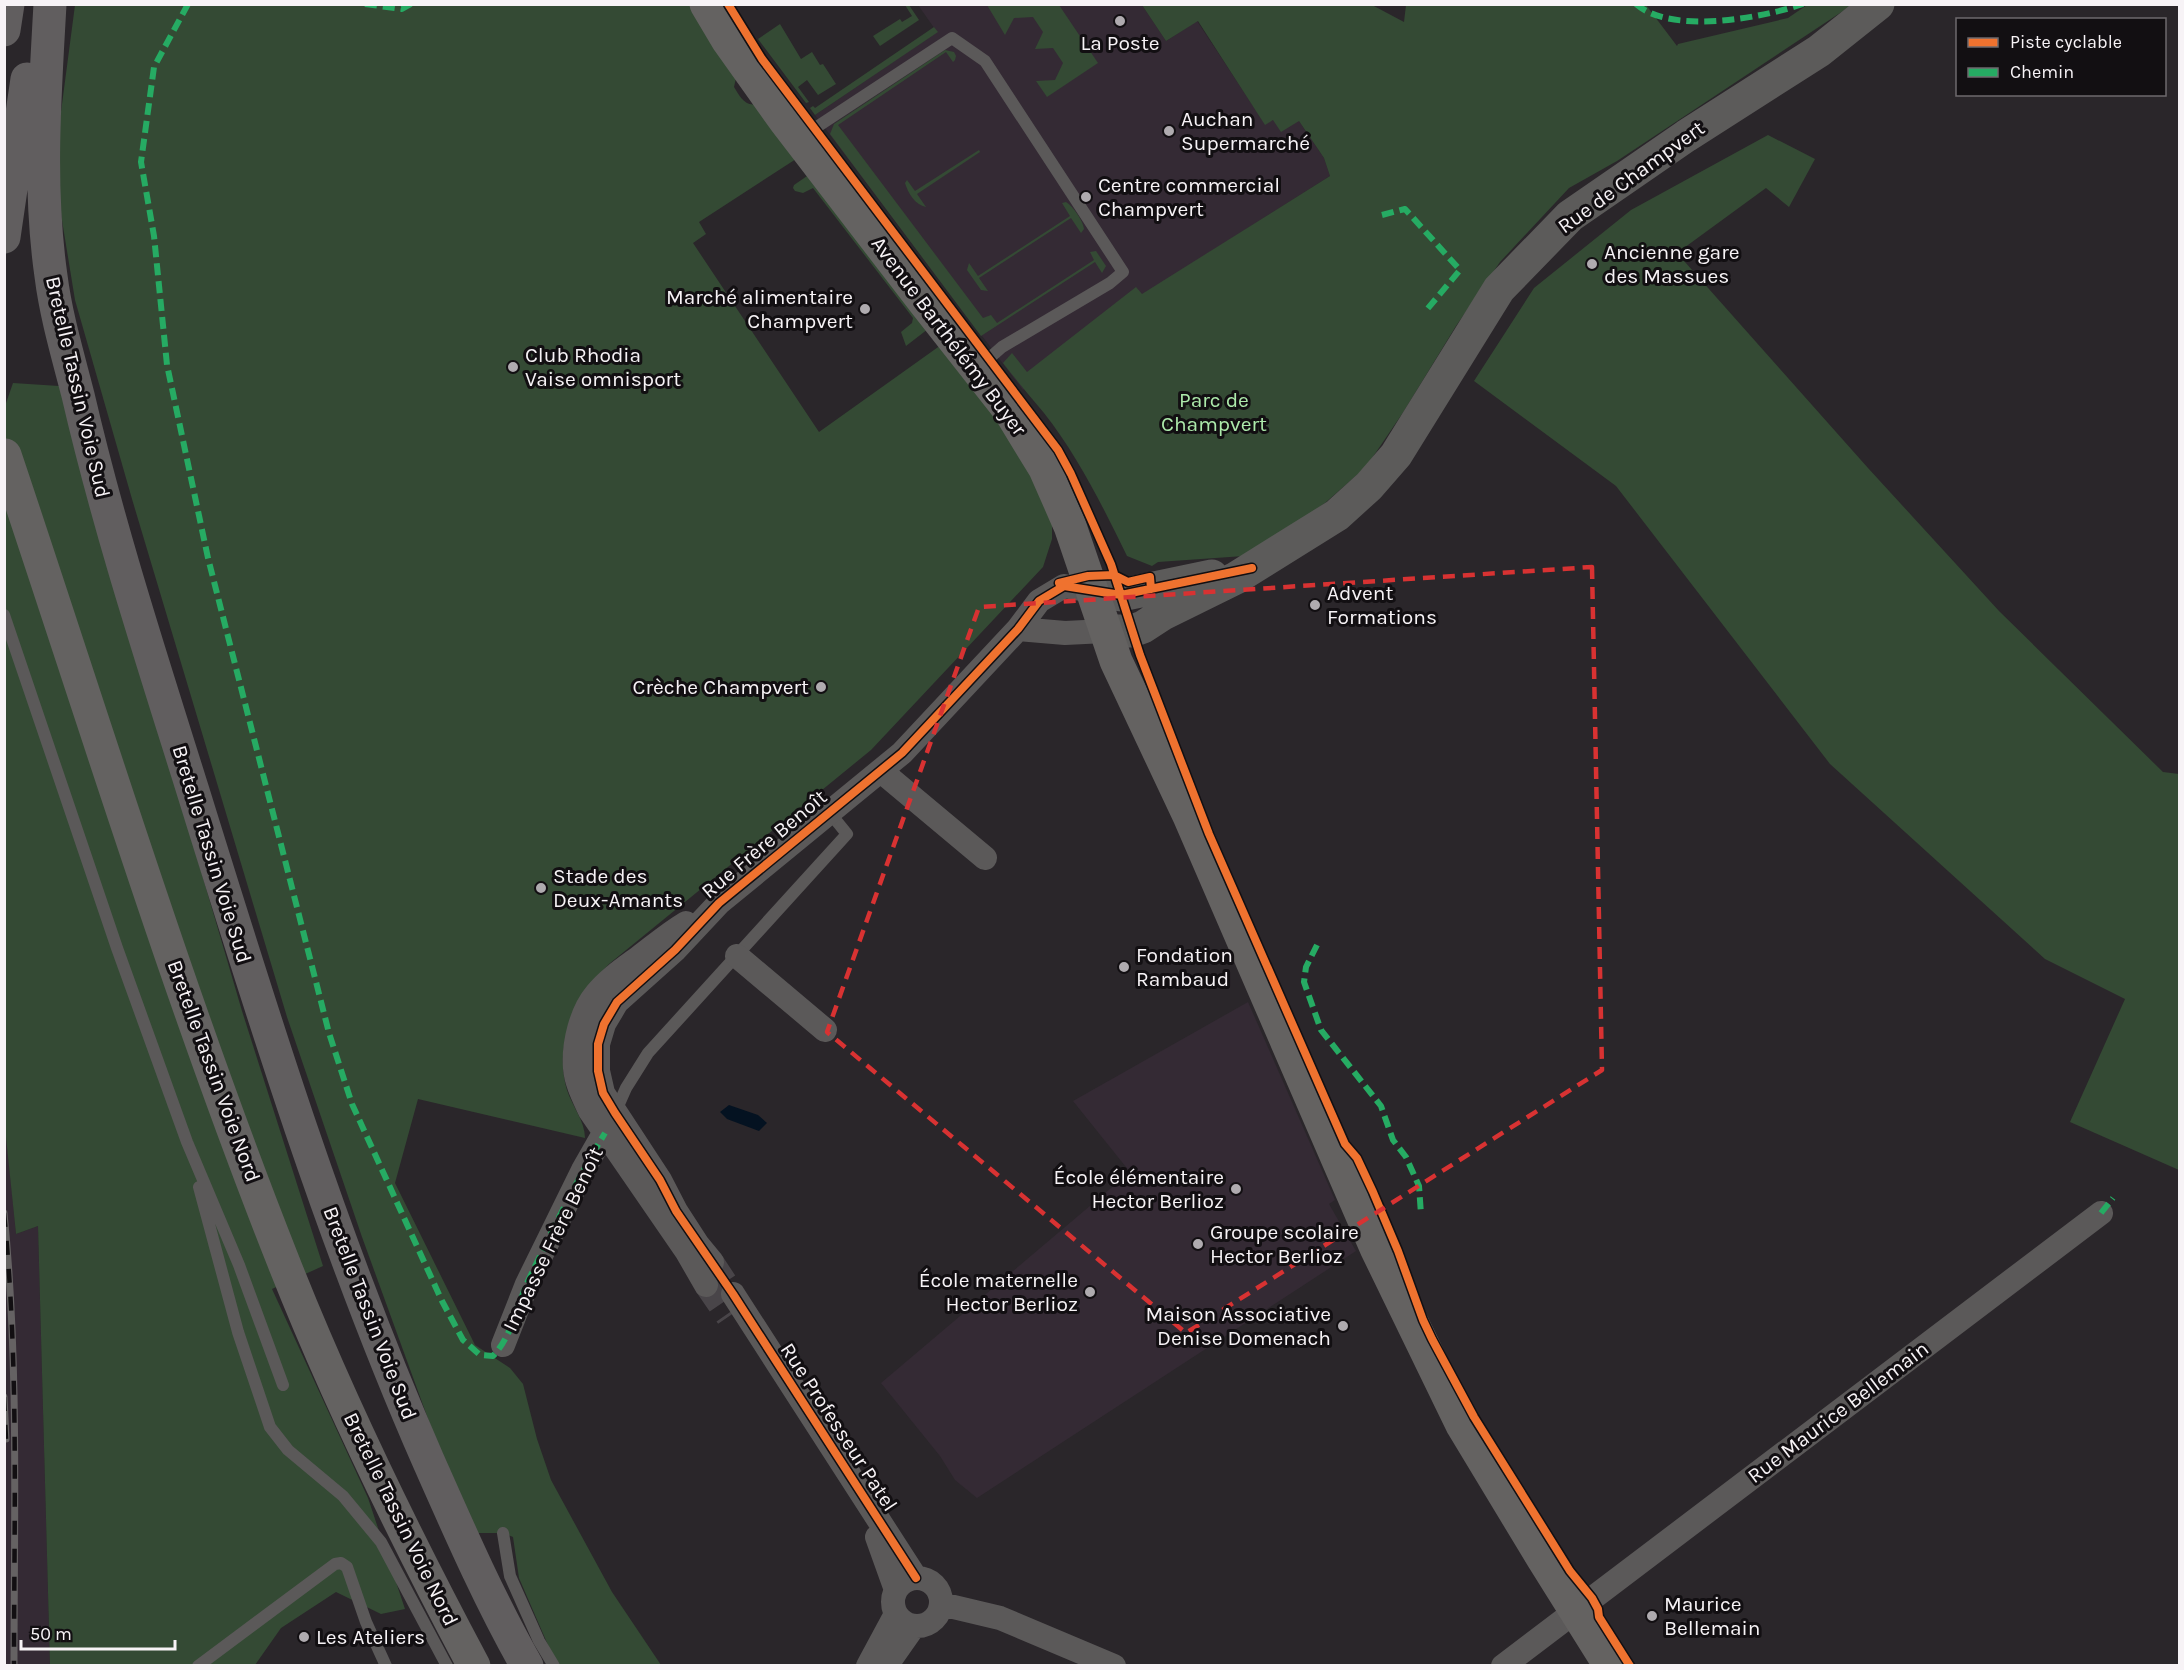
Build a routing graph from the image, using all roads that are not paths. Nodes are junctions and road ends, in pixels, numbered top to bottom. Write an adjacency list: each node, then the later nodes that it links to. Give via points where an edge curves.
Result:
1 (8, 4): 6 (highway)
2 (39, 4): 8 (highway)
3 (50, 4): 36 (highway, Bretelle Tassin Voie Sud, via 42,158 51,279 92,455 130,590 263,1016 358,1288 453,1517)
4 (706, 4): 7 (main road, Avenue Barthélémy Buyer)
5 (1878, 4): 11 (street, Rue de Champvert, via 1819,51 1570,216 1499,289 1396,455 1369,486 1337,514)
6 (4, 30)
7 (798, 139): 9 (main road, Avenue Barthélémy Buyer); 9 (lane, via 952,38 985,61 1123,272 1002,347)
8 (4, 237)
9 (977, 369): 12 (main road, Avenue Barthélémy Buyer, via 1009,410 1045,469)
10 (5, 455): 35 (main road, Bretelle Tassin Voie Nord, via 200,1035 283,1259 384,1491)
11 (1252, 568): 12 (street, Rue de Champvert, via 1121,595); 15 (street, Rue de Champvert, via 1143,627)
12 (1092, 591): 14 (street, Rue Frère Benoît, via 1064,586 1054,591 1039,601); 15 (main road, Avenue Barthélémy Buyer)
13 (4, 615): 22 (lane)
14 (1018, 629): 15 (street); 16 (street, Rue Frère Benoît)
15 (1105, 631): 31 (main road, Avenue Barthélémy Buyer, via 1409,1317 1462,1425)
16 (881, 771): 17 (street, Rue Frère Benoît); 18 (street)
17 (830, 813): 19 (lane, Rue Frère Benoît, via 847,834); 21 (street, Rue Frère Benoît, via 719,903 671,932 614,976 595,995 583,1018 575,1069 590,1111)
18 (985, 858)
19 (737, 956): 20 (street); 21 (lane, Rue Frère Benoît, via 648,1053)
20 (825, 1030)
21 (610, 1123): 24 (street, via 687,1252); 26 (street, Impasse Frère Benoît, via 527,1284)
22 (187, 1142): 27 (lane, via 239,1265); 34 (lane, via 238,1332 270,1427 288,1450 343,1496 381,1542)
23 (2101, 1213): 31 (street, Rue Maurice Bellemain)
24 (709, 1274)
25 (730, 1305): 29 (street, Rue Professeur Patel, via 866,1517)
26 (503, 1345)
27 (283, 1385)
28 (503, 1533): 37 (lane, via 510,1576)
29 (905, 1602): 30 (street, via 929,1623); 30 (street, via 932,1583); 38 (street); 39 (street)
30 (941, 1604): 40 (street, via 1000,1618)
31 (1575, 1611): 41 (street); 42 (main road, Avenue Barthélémy Buyer)
32 (198, 1665): 33 (lane, via 341,1563 347,1567 366,1623)
33 (386, 1665)
34 (447, 1665)
35 (474, 1665)
36 (527, 1665)
37 (554, 1665)
38 (868, 1665)
39 (886, 1665)
40 (1114, 1665)
41 (1503, 1665)
42 (1610, 1665)

